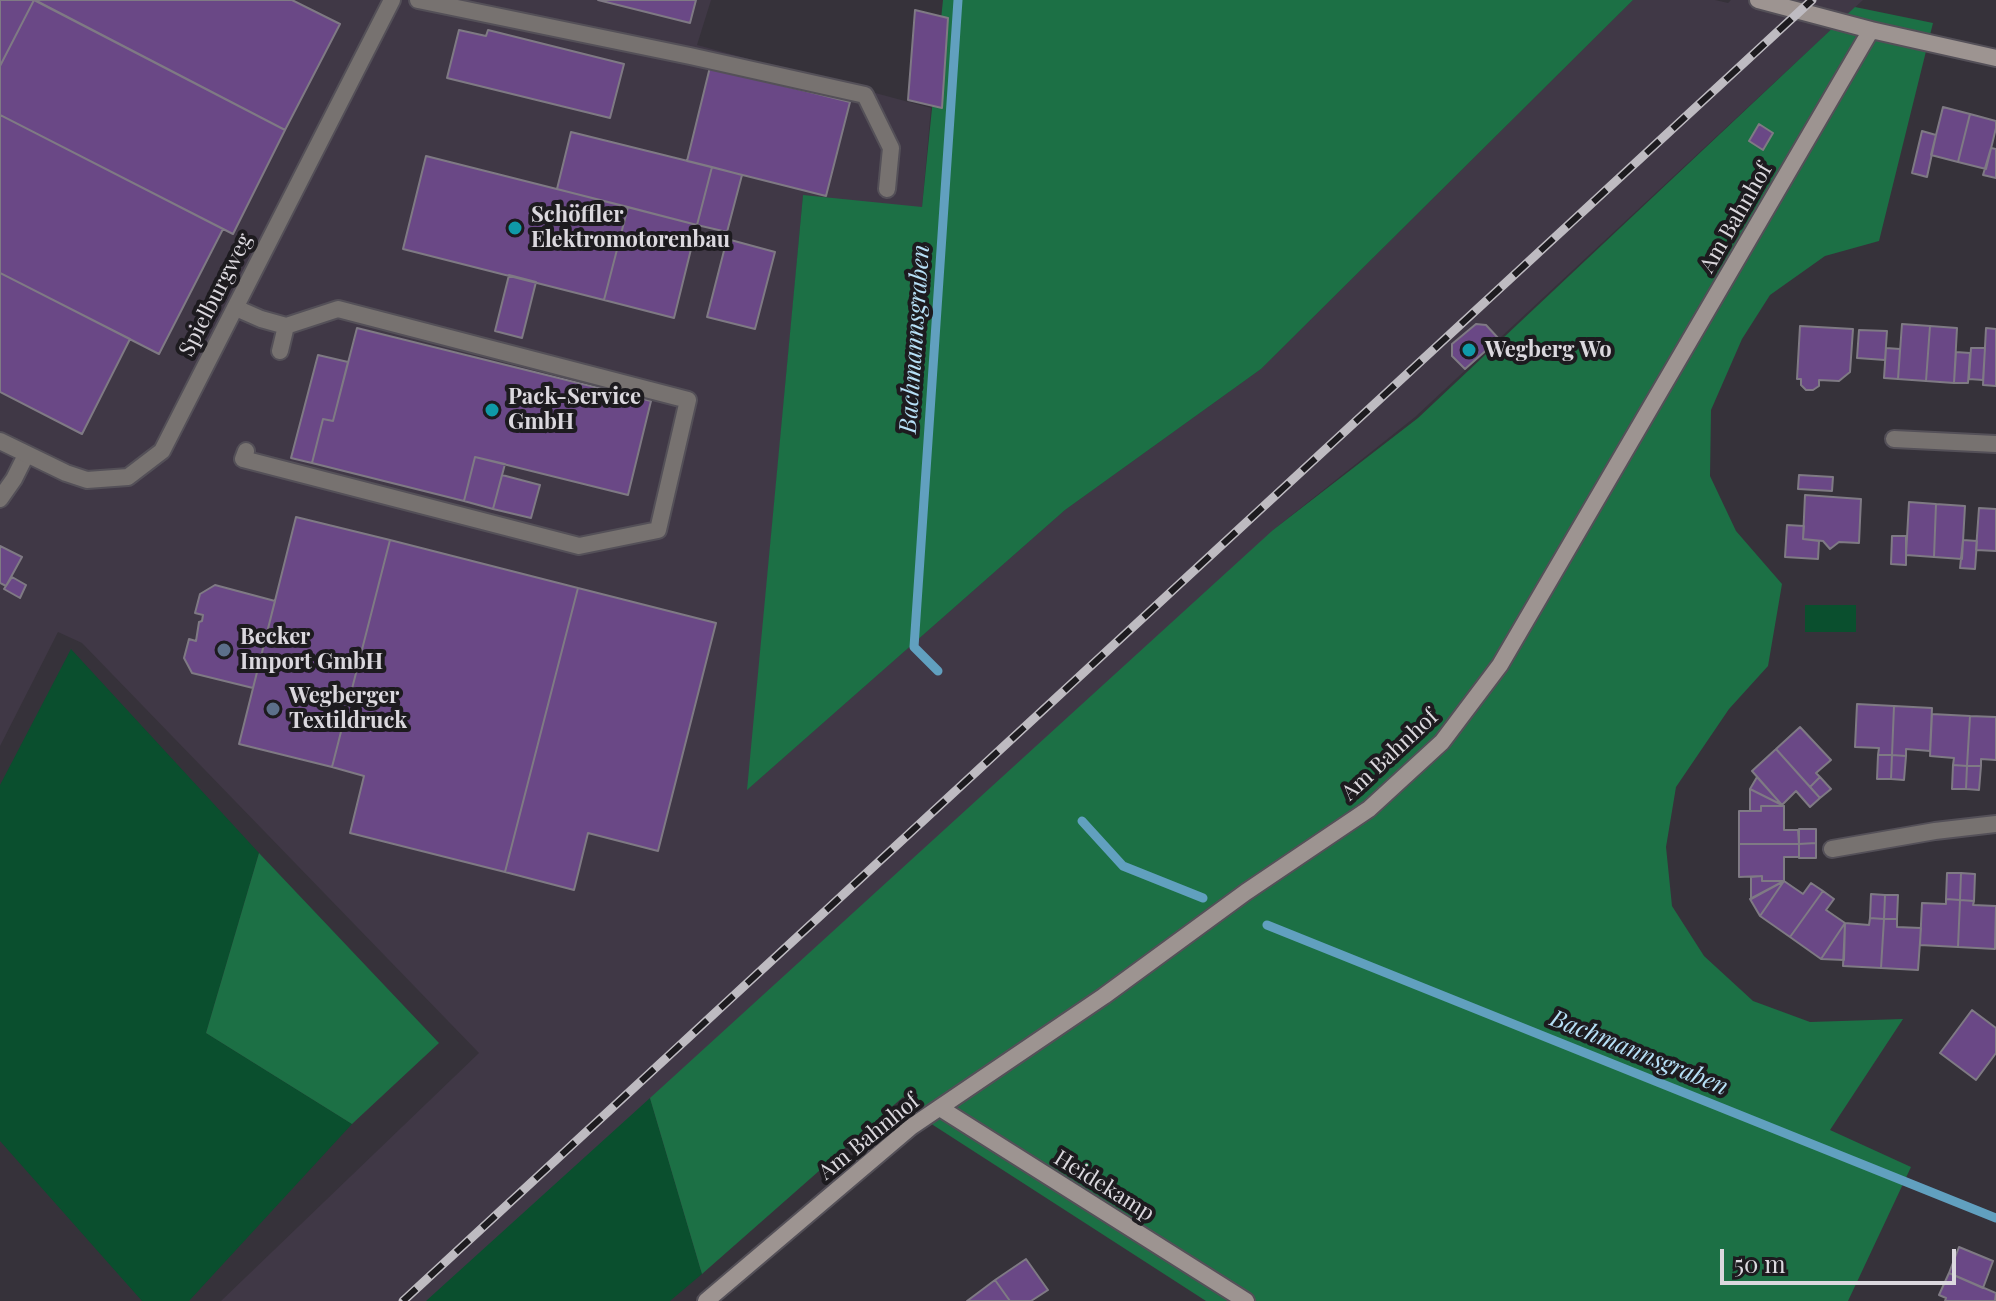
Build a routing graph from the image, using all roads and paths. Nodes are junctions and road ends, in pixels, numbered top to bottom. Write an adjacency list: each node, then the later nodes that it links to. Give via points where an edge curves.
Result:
1 (392, 0): 7 (street, Spielburgweg)
2 (418, 0): 6 (street, via 865,95 891,148)
3 (1758, 0): 4 (street)
4 (1871, 30): 5 (street); 18 (street, Am Bahnhof, via 1500,665 1442,742 1369,809)
5 (1996, 58)
6 (887, 189)
7 (236, 308): 8 (street); 14 (street, Spielburgweg, via 162,451 128,477 87,480)
8 (286, 326): 9 (street); 13 (street, via 338,309 688,400 658,530 579,546 243,459)
9 (280, 351)
10 (1894, 439): 12 (street)
11 (0, 441): 14 (street, Spielburgweg)
12 (1996, 444)
13 (246, 451)
14 (26, 455): 15 (street)
15 (0, 499)
16 (1996, 824): 17 (street)
17 (1832, 849)
18 (940, 1108): 19 (street, Am Bahnhof); 20 (street, Heidekamp)
19 (706, 1301)
20 (1246, 1301)

